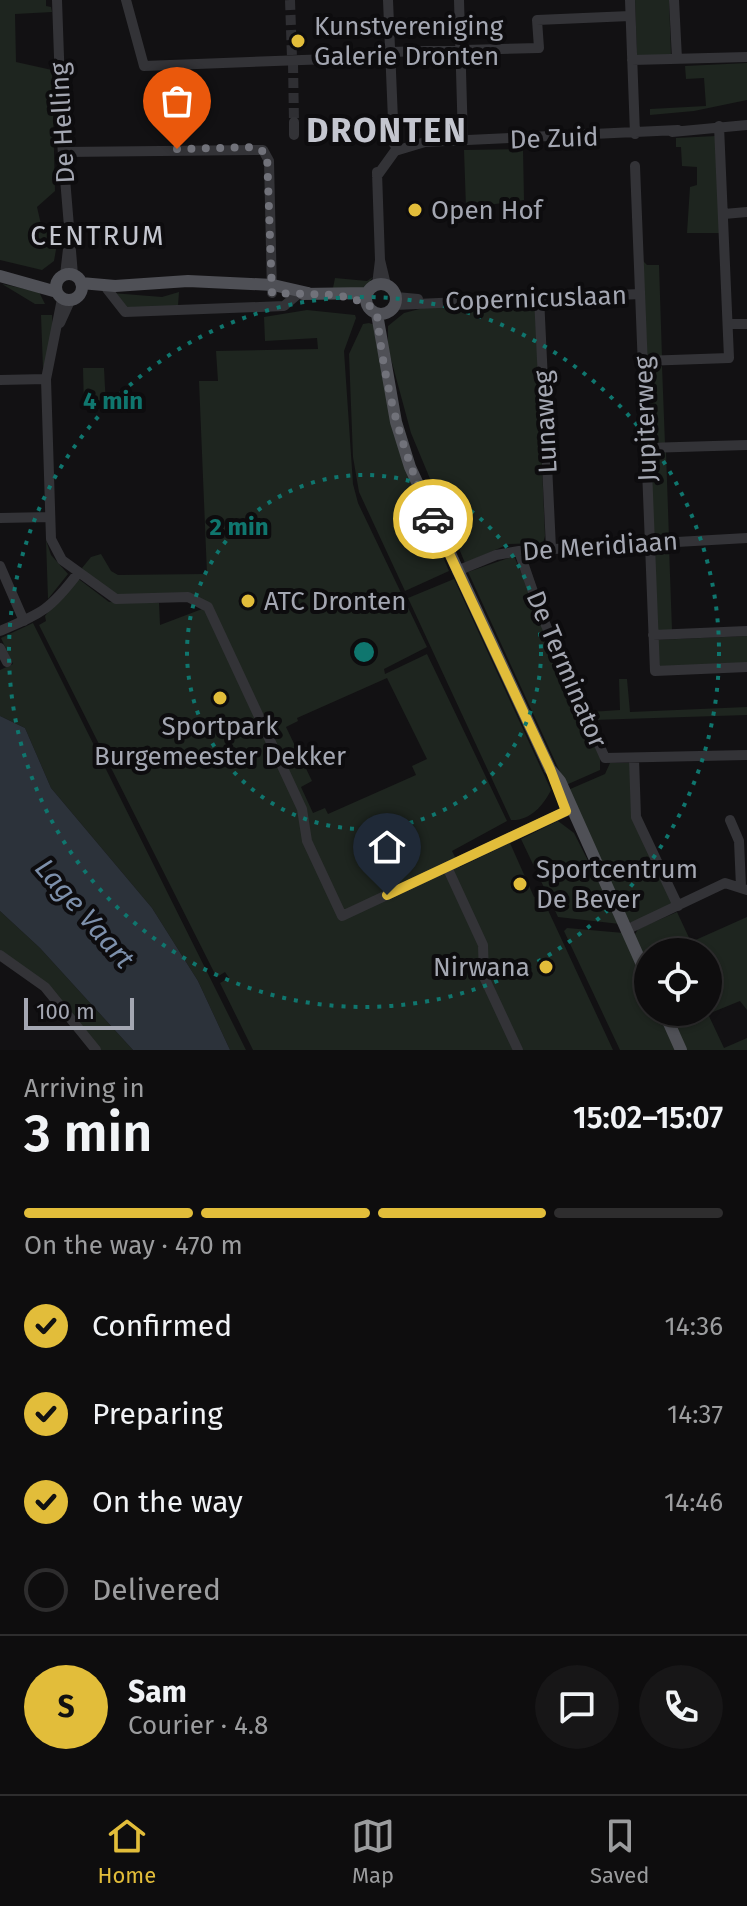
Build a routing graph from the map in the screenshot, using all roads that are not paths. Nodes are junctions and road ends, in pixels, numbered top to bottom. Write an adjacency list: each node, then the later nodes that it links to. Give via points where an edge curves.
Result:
1 (57, 0): 24 (street, De Helling)
2 (126, 0): 14 (street, via 144,66)
3 (388, 0): 9 (street)
4 (459, 0): 8 (street)
5 (630, 0): 7 (street)
6 (674, 0): 12 (street)
7 (630, 16): 8 (street, via 537,20 539,48); 13 (street)
8 (461, 51): 9 (street); 22 (street)
9 (390, 52): 21 (street)
10 (747, 57): 12 (street)
11 (330, 59): 14 (street)
12 (677, 59): 13 (street)
13 (632, 60): 18 (street)
14 (175, 65): 20 (street)
15 (294, 122): 19 (street)
16 (747, 125): 17 (street, De Zuid)
17 (719, 126): 18 (street, De Zuid, via 650,137); 28 (street)
18 (635, 134): 22 (street, De Zuid)
19 (294, 135)
20 (177, 139)
21 (393, 140): 23 (street, De Zuid); 26 (street, via 379,160)
22 (463, 141): 23 (street, De Zuid)
23 (425, 142): 26 (street, De Zuid, via 395,151)
24 (64, 152): 30 (street, De Helling); 32 (street, via 256,147 266,153)
25 (635, 166): 35 (street, Jupiterweg)
26 (377, 176): 33 (street, via 380,260)
27 (747, 212): 28 (street)
28 (724, 214): 38 (street)
29 (0, 276): 30 (main road)
30 (68, 287): 31 (main road); 41 (street, De Helling)
31 (111, 287): 32 (main road, via 181,288 200,283); 34 (street, via 125,312 284,306)
32 (272, 289): 34 (main road)
33 (374, 291): 34 (main road); 37 (main road); 37 (main road)
34 (302, 294)
35 (640, 294): 36 (street, Copernicuslaan); 40 (street, Jupiterweg)
36 (539, 297): 37 (street, Copernicuslaan); 49 (street, Lunaweg)
37 (389, 307): 52 (main road, via 384,346 396,422 410,467)
38 (728, 324): 39 (street); 40 (street, via 729,358)
39 (747, 324)
40 (643, 361): 44 (street, Jupiterweg)
41 (46, 379): 42 (street); 45 (street, De Helling)
42 (0, 380)
43 (747, 445): 44 (street)
44 (646, 448): 48 (street, Jupiterweg)
45 (50, 517): 46 (street); 53 (street, De Helling, via 56,553)
46 (0, 518)
47 (747, 538): 48 (street, De Meridiaan)
48 (650, 541): 49 (street, De Meridiaan); 57 (street, Jupiterweg)
49 (551, 548): 50 (street, De Meridiaan)
50 (519, 551): 52 (street, De Meridiaan); 62 (street, De Terminator, via 604,756)
51 (0, 566): 54 (street)
52 (457, 571): 63 (main road)
53 (78, 573): 54 (street, via 53,605); 65 (street, De Helling, via 116,599 188,597 208,607 302,809 308,845 342,916)
54 (24, 621): 55 (street)
55 (0, 631)
56 (747, 631): 57 (street)
57 (653, 635): 60 (street, Jupiterweg, via 655,671)
58 (0, 648): 59 (street)
59 (7, 662)
60 (747, 667)
61 (747, 755): 62 (street)
62 (634, 759): 67 (street, via 636,817)
63 (569, 810): 65 (street); 68 (main road)
64 (730, 820): 66 (street, via 739,841)
65 (447, 867): 73 (street, via 483,945 484,977)
66 (744, 888): 67 (street, via 725,883)
67 (678, 906): 68 (street)
68 (626, 930): 69 (main road)
69 (634, 947)
70 (0, 955): 72 (street, via 45,987)
71 (670, 1026): 74 (main road)
72 (96, 1050)
73 (518, 1050)
74 (681, 1050)

